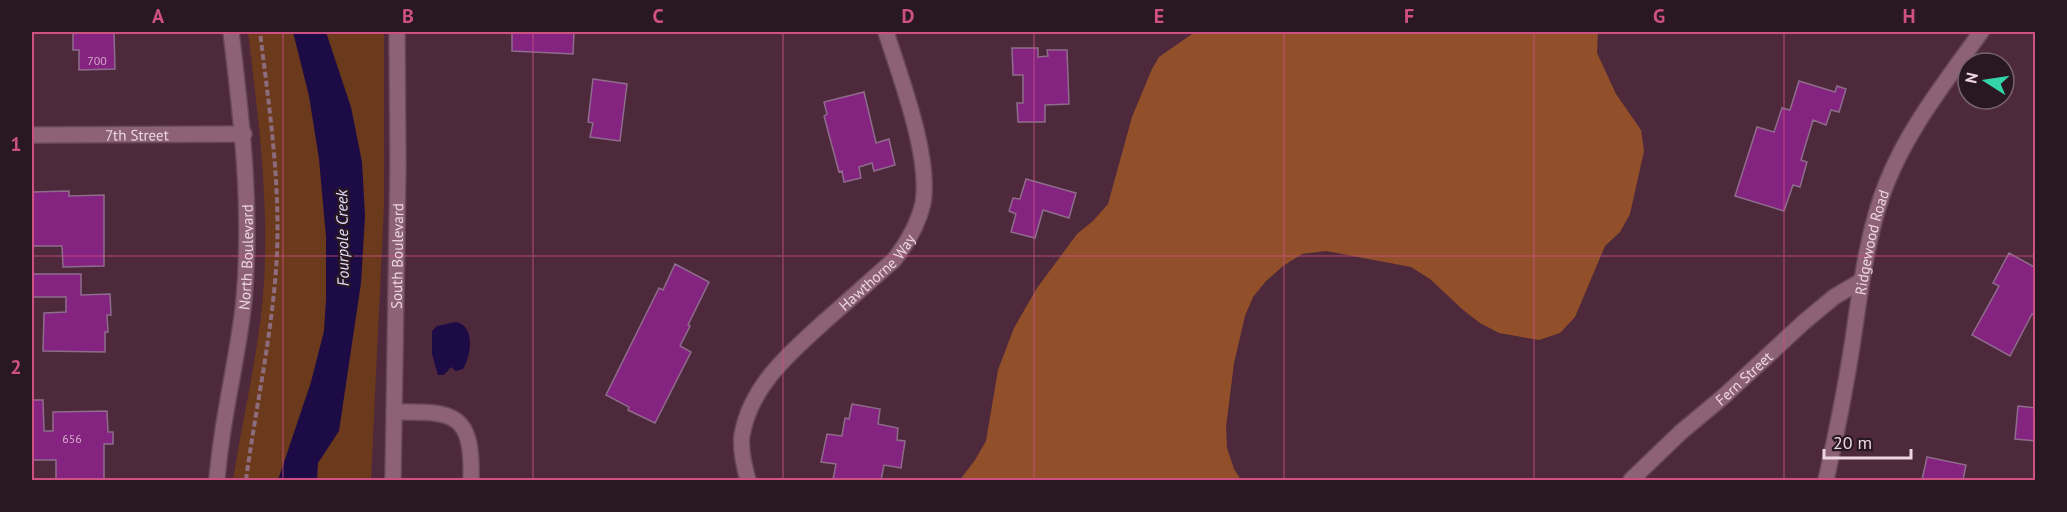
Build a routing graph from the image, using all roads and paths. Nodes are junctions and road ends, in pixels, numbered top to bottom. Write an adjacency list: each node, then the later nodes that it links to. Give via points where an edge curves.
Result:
1 (231, 32): 5 (street, North Boulevard)
2 (397, 32): 8 (street, South Boulevard)
3 (886, 32): 12 (street, Hawthorne Way, via 912,116 924,174 917,223 894,260 779,363 758,393 742,437 742,460)
4 (1981, 32): 7 (street, Ridgewood Road, via 1918,120 1886,182)
5 (244, 134): 6 (street, 7th Street); 9 (street, North Boulevard, via 248,196 244,301)
6 (32, 135)
7 (1861, 281): 13 (street, Fern Street, via 1804,322); 14 (street, Ridgewood Road, via 1847,378)
8 (394, 412): 10 (street, South Boulevard); 11 (street, via 437,412 461,423 468,437)
9 (217, 480)
10 (393, 480)
11 (471, 480)
12 (748, 480)
13 (1630, 480)
14 (1826, 480)

